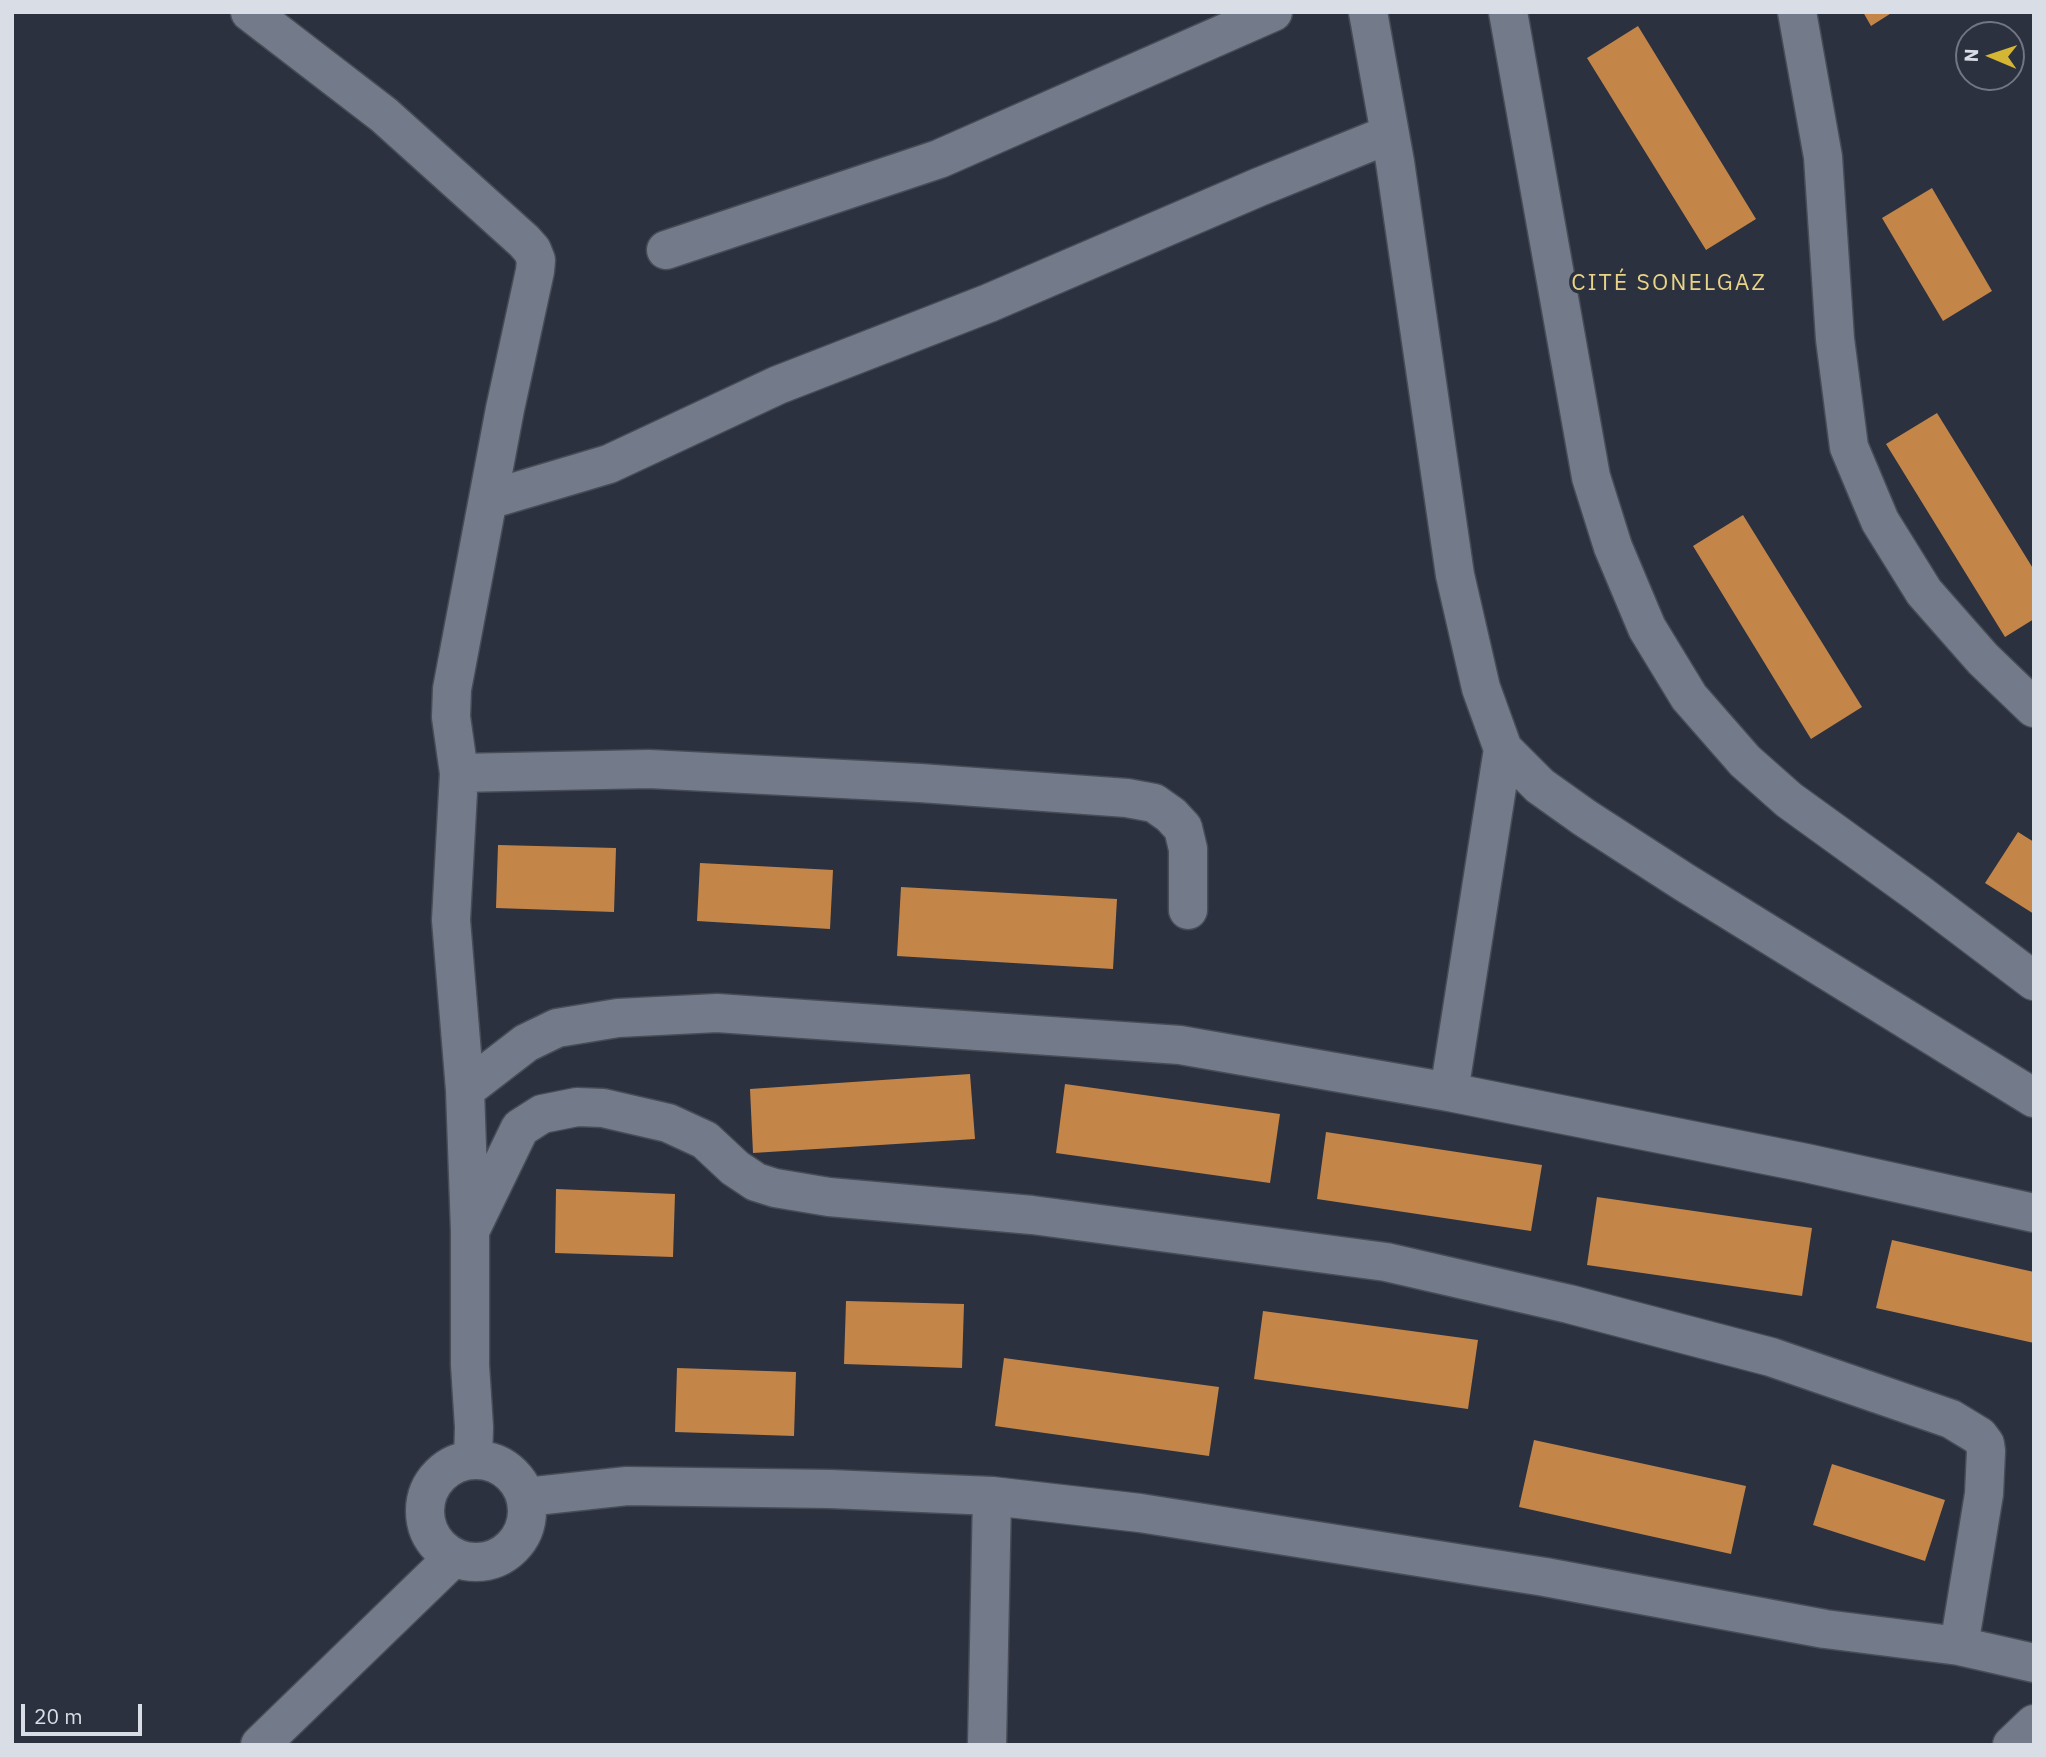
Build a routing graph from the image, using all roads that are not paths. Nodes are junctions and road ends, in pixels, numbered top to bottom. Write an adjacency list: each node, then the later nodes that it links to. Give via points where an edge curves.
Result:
1 (250, 12): 8 (street, via 384,115 532,250 535,271)
2 (1273, 12): 7 (street, via 939,159)
3 (1368, 12): 6 (street)
4 (1508, 12): 13 (street, via 1591,477 1613,547 1647,628 1689,697 1745,761 1789,800)
5 (1797, 12): 9 (street, via 1822,157 1835,340 1849,447 1880,521 1924,592)
6 (1390, 134): 8 (street, via 989,303 778,385 609,464); 10 (street, via 1455,575 1480,688)
7 (666, 250)
8 (488, 500): 11 (street, via 452,689)
9 (2034, 708)
10 (1503, 749): 15 (street); 16 (street, via 1540,786 1585,818)
11 (459, 773): 12 (street, via 649,769 920,783 1154,803 1183,828 1188,849); 14 (street, via 451,920)
12 (1188, 910)
13 (2034, 981)
14 (465, 1090): 15 (street, via 526,1043 557,1028 618,1018 717,1013 1180,1045); 18 (street)
15 (1449, 1092): 17 (street)
16 (2034, 1098)
17 (2034, 1213)
18 (470, 1231): 19 (street); 23 (street, via 520,1128 542,1114 603,1108 668,1123 705,1140 735,1168 775,1188 1032,1215 1387,1262 1771,1357 1951,1419 1985,1444 1984,1494)
19 (473, 1460): 21 (street, via 506,1469); 22 (street, via 443,1473 426,1501 431,1533)
20 (992, 1496): 21 (street, via 628,1486); 23 (street, via 1140,1513 1545,1577 1825,1629); 27 (street)
21 (526, 1497): 22 (street, via 524,1530 509,1550 486,1561)
22 (453, 1557): 26 (street)
23 (1959, 1646): 24 (street)
24 (2034, 1663)
25 (2034, 1724): 28 (street)
26 (260, 1745)
27 (987, 1745)
28 (2012, 1745)

